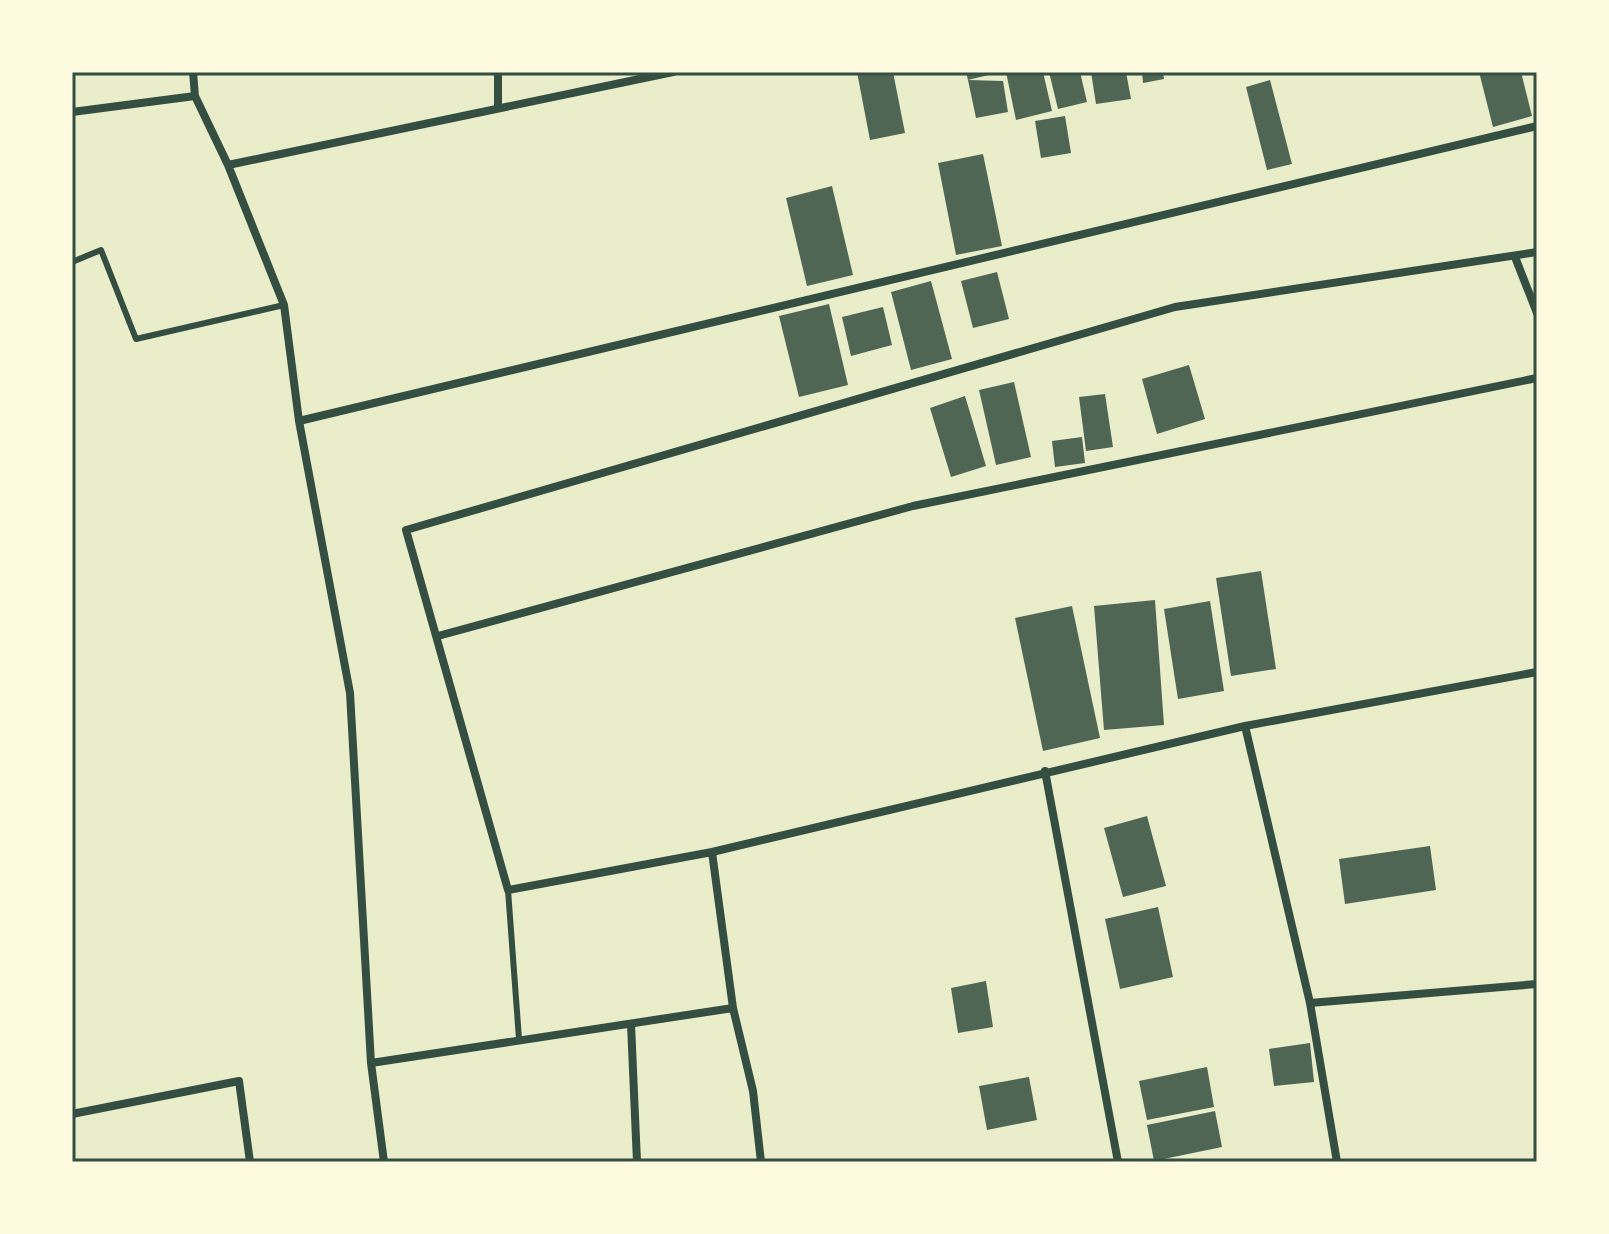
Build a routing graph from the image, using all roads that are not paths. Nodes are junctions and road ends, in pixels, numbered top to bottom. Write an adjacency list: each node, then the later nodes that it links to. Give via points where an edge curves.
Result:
1 (193, 72): 4 (street)
2 (498, 72): 5 (street)
3 (673, 72): 5 (street)
4 (195, 96): 6 (street); 8 (street)
5 (498, 108): 8 (street)
6 (72, 112)
7 (1537, 126): 15 (street)
8 (228, 165): 12 (street)
9 (1537, 252): 10 (street)
10 (1515, 257): 13 (street); 16 (street, via 1175,307 406,530)
11 (72, 262): 12 (lane, via 101,250 136,339)
12 (284, 305): 15 (street)
13 (1537, 313)
14 (1537, 378): 16 (street, via 913,506)
15 (299, 421): 27 (street, via 350,693)
16 (438, 636): 21 (street)
17 (1537, 672): 18 (street)
18 (1245, 726): 19 (street); 23 (street)
19 (1045, 771): 20 (street); 33 (street)
20 (712, 852): 21 (street); 24 (street)
21 (508, 890): 26 (lane)
22 (1537, 984): 23 (street)
23 (1310, 1003): 34 (street)
24 (733, 1008): 25 (street); 32 (street, via 753,1091)
25 (631, 1024): 26 (street); 31 (street)
26 (519, 1039): 27 (street)
27 (371, 1063): 30 (street)
28 (72, 1114): 29 (street, via 239,1081)
29 (250, 1162)
30 (384, 1162)
31 (637, 1162)
32 (761, 1162)
33 (1118, 1162)
34 (1337, 1162)

